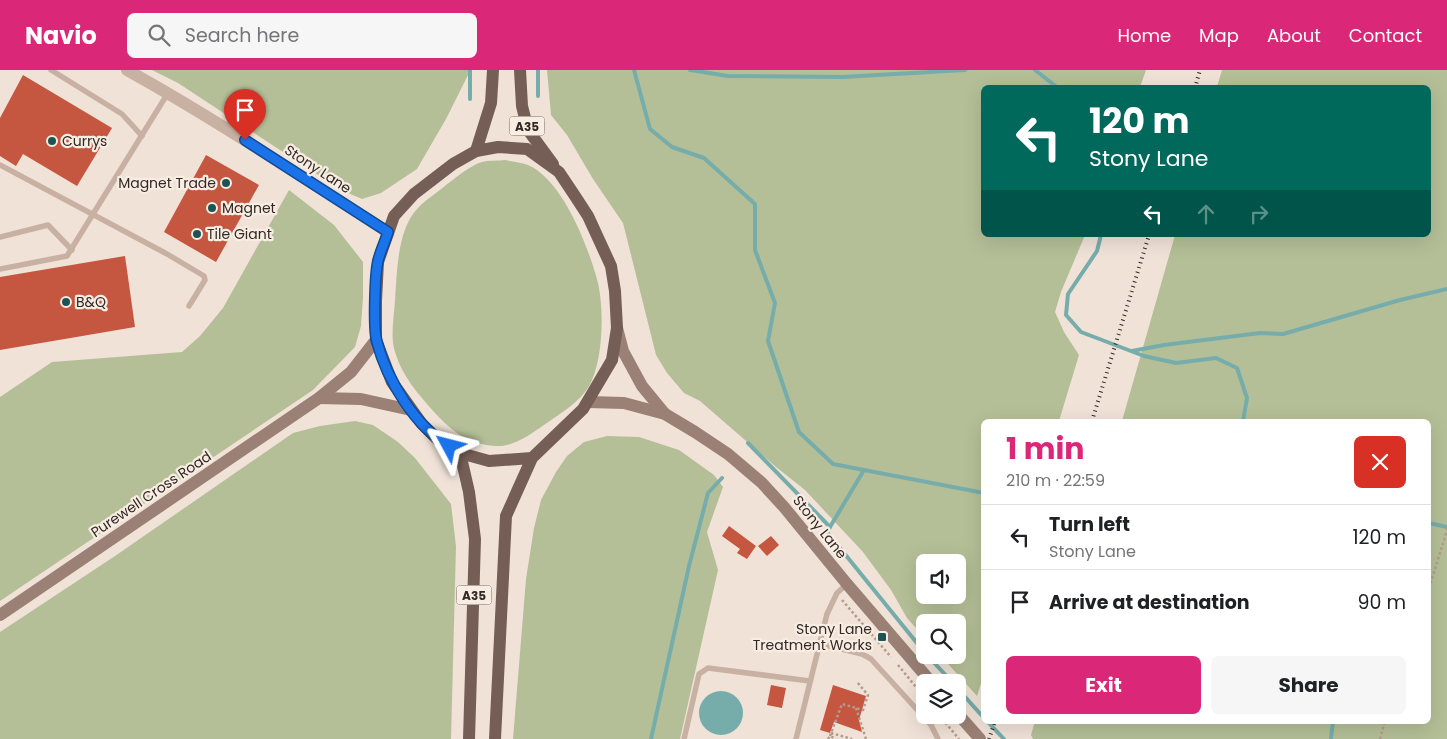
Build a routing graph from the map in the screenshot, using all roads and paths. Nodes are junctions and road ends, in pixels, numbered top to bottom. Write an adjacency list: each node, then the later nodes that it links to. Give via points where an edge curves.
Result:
1 (51, 70): 6 (lane, via 122,114)
2 (127, 70): 5 (street, Stony Lane)
3 (494, 70): 7 (main road, via 492,103)
4 (520, 70): 9 (main road, A35, via 522,106 528,130)
5 (168, 93): 6 (lane); 11 (street, Stony Lane)
6 (142, 136): 10 (lane)
7 (476, 151): 9 (main road, via 498,147 527,149); 11 (main road, via 414,194 394,216)
8 (0, 165): 10 (lane)
9 (559, 172): 16 (main road, via 588,216 611,266)
10 (94, 214): 13 (lane); 15 (lane, via 204,276 205,280)
11 (388, 232): 17 (main road, via 378,262)
12 (0, 237): 13 (lane, via 48,225)
13 (72, 250): 14 (lane, via 67,256)
14 (0, 269)
15 (189, 306)
16 (617, 328): 19 (main road, via 612,360); 21 (main road, Stony Lane, via 623,351 642,386)
17 (376, 340): 18 (main road, Purewell Cross Road, via 351,372); 20 (main road, via 392,382)
18 (319, 398): 20 (main road, via 361,398); 28 (main road, Purewell Cross Road)
19 (588, 402): 21 (main road, Stony Lane, via 624,403); 23 (main road)
20 (411, 410): 22 (main road, via 438,440)
21 (665, 414): 27 (main road, Stony Lane, via 720,449 762,483 805,530)
22 (460, 453): 23 (main road, via 489,461); 40 (main road, A35, via 476,539)
23 (532, 458): 41 (main road, A35, via 506,516)
24 (1447, 527): 25 (path)
25 (1446, 537): 26 (path)
26 (1431, 582)
27 (847, 584): 29 (lane, via 836,593 827,614); 31 (main road, Stony Lane)
28 (0, 615)
29 (821, 644): 32 (lane); 47 (lane, via 871,659 931,725)
30 (896, 662): 34 (path)
31 (924, 674)
32 (810, 680): 42 (lane, via 708,668 699,674); 43 (lane)
33 (857, 682): 35 (path, via 868,695 863,710)
34 (916, 687)
35 (856, 708): 39 (path, via 842,704); 46 (path)
36 (966, 723): 49 (main road)
37 (946, 724): 48 (path)
38 (1384, 724): 50 (path)
39 (830, 736): 44 (path); 45 (path)
40 (469, 739)
41 (495, 739)
42 (684, 739)
43 (796, 739)
44 (836, 739)
45 (852, 739)
46 (866, 739)
47 (938, 739)
48 (959, 739)
49 (980, 739)
50 (1380, 739)

